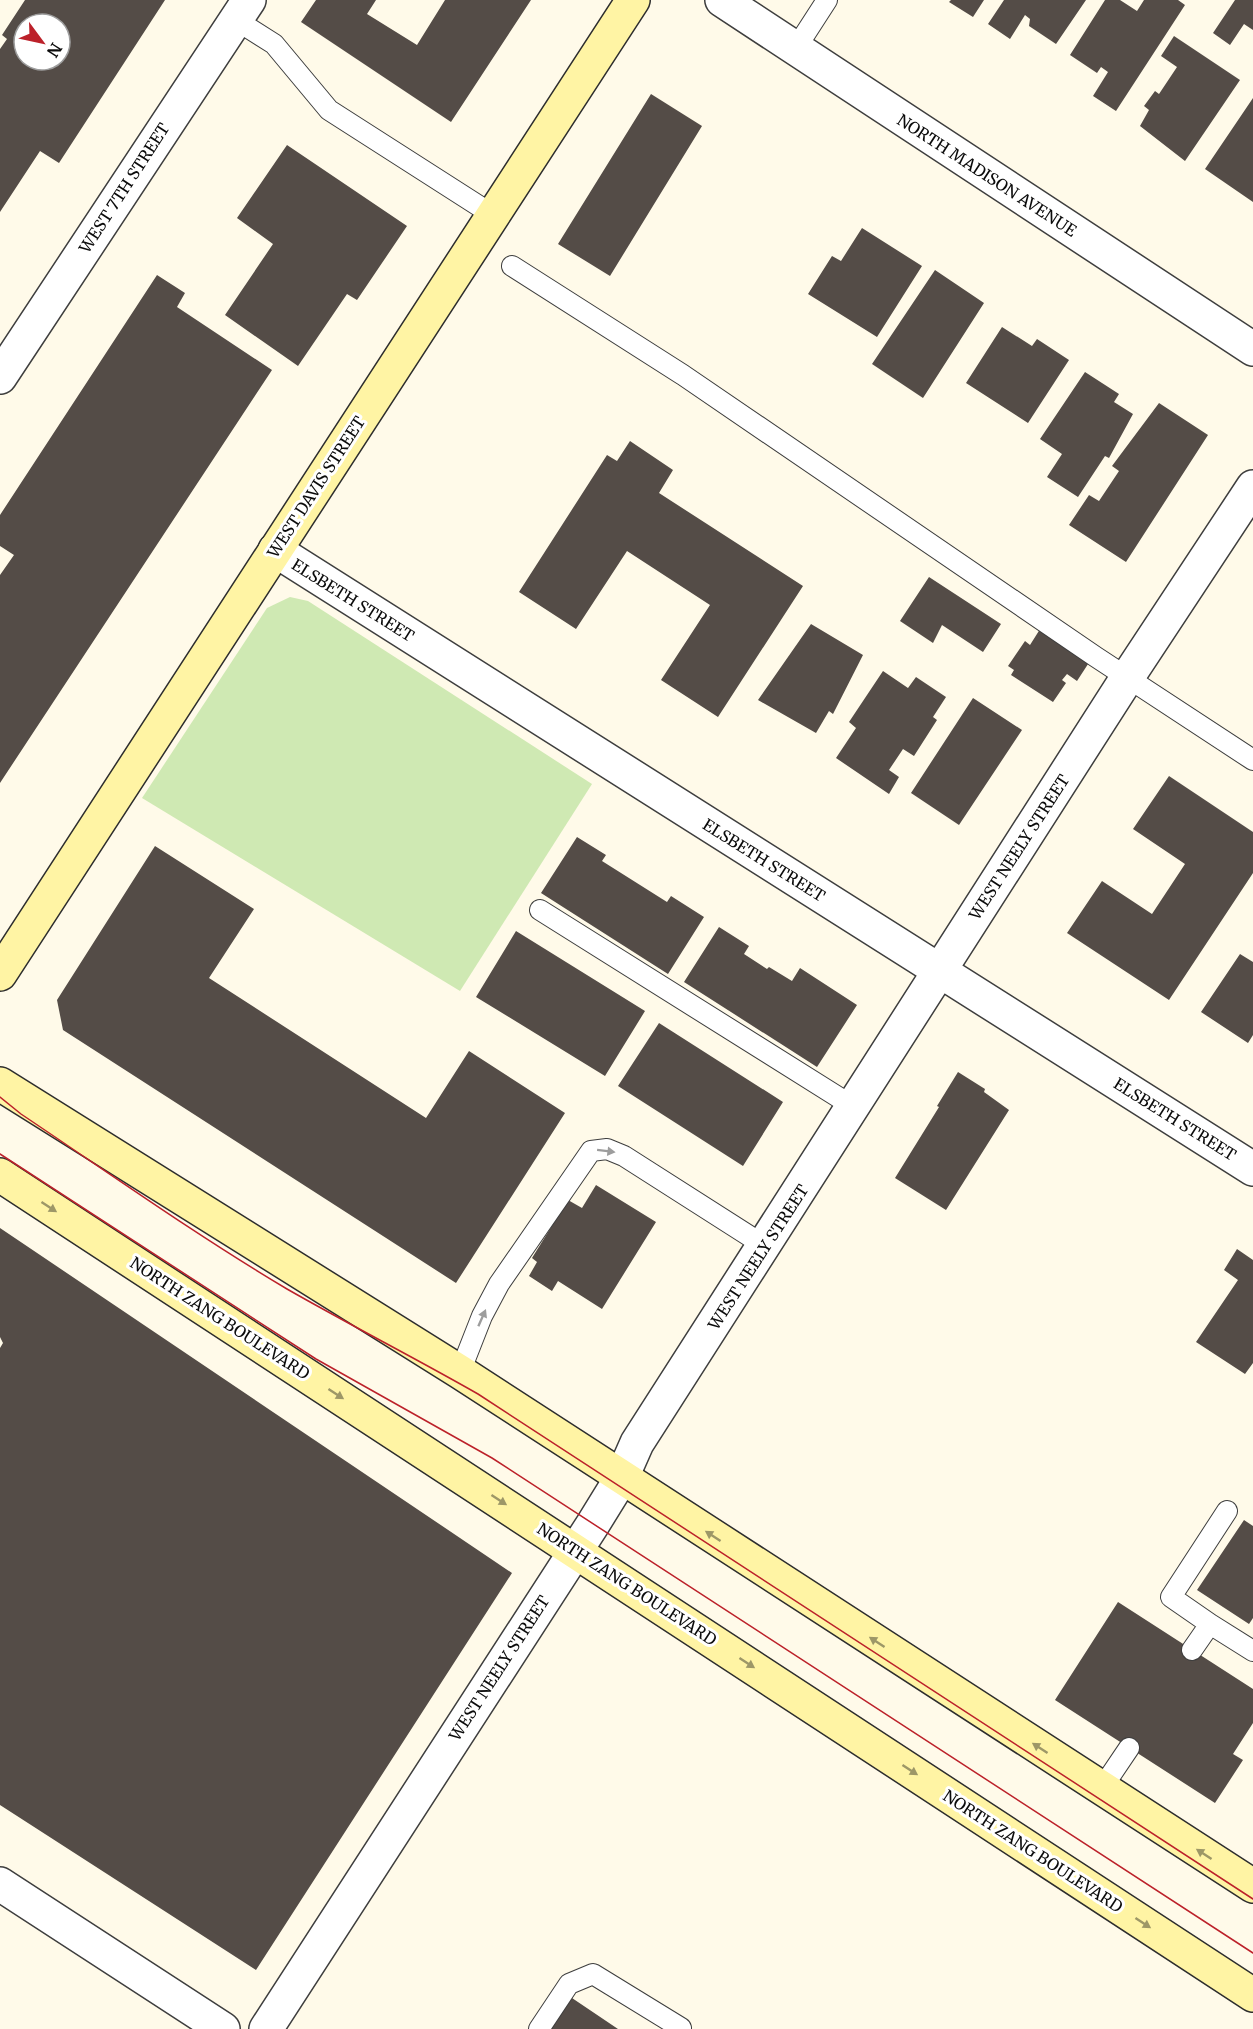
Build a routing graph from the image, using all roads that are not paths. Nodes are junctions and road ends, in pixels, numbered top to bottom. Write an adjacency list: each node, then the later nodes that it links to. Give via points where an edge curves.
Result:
1 (722, 0): 5 (street, NORTH MADISON AVENUE)
2 (827, 0): 5 (lane)
3 (625, 3): 6 (main road, WEST DAVIS STREET)
4 (242, 10): 6 (lane, via 329,110); 9 (street, WEST 7TH STREET)
5 (796, 48): 8 (street, NORTH MADISON AVENUE)
6 (493, 215): 11 (main road, WEST DAVIS STREET)
7 (512, 266): 12 (lane, via 683,375)
8 (1253, 349)
9 (0, 377)
10 (1253, 487): 12 (street, WEST NEELY STREET)
11 (275, 550): 15 (street, ELSBETH STREET); 16 (main road, WEST DAVIS STREET)
12 (1127, 678): 13 (lane); 15 (street, WEST NEELY STREET)
13 (1253, 760)
14 (540, 910): 18 (lane)
15 (940, 971): 18 (street, WEST NEELY STREET); 19 (street, ELSBETH STREET)
16 (0, 974)
17 (0, 1084): 22 (main road)
18 (854, 1107): 21 (street, WEST NEELY STREET)
19 (1253, 1169)
20 (0, 1175): 25 (main road, NORTH ZANG BOULEVARD, one-way to 25)
21 (765, 1246): 22 (lane, one-way to 21, via 499,1284 591,1151 607,1149 624,1156); 23 (street, WEST NEELY STREET, via 638,1443)
22 (460, 1372): 23 (main road)
23 (622, 1477): 25 (street, WEST NEELY STREET); 30 (main road, one-way to 23)
24 (1227, 1511): 26 (lane, via 1171,1598)
25 (575, 1550): 33 (main road, NORTH ZANG BOULEVARD, one-way to 33); 36 (street, WEST NEELY STREET)
26 (1210, 1624): 27 (lane); 28 (lane)
27 (1192, 1650)
28 (1253, 1651)
29 (1129, 1748): 30 (lane)
30 (1102, 1788): 32 (main road, one-way to 30)
31 (0, 1884): 35 (street)
32 (1253, 1886)
33 (1253, 1995)
34 (681, 2028): 37 (lane, via 592,1974 569,1984)
35 (223, 2029)
36 (266, 2029)
37 (539, 2029)

